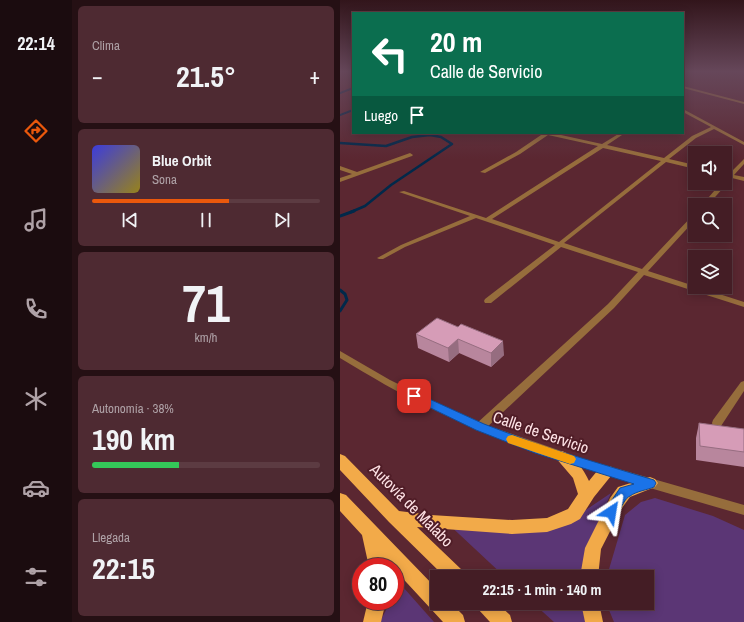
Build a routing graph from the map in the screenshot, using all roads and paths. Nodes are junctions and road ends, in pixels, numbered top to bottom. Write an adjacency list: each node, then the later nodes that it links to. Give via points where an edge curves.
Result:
1 (684, 111): 2 (street)
2 (713, 128): 6 (street); 9 (street, via 694,137)
3 (546, 134): 13 (street, via 518,153)
4 (551, 134): 7 (street)
5 (621, 134): 7 (street)
6 (744, 144)
7 (602, 146): 9 (street); 23 (street)
8 (410, 155): 15 (street)
9 (664, 160): 11 (street); 25 (street)
10 (744, 161): 14 (street)
11 (688, 165)
12 (340, 168): 15 (street)
13 (482, 172)
14 (732, 172)
15 (357, 174): 18 (street)
16 (732, 176): 17 (street)
17 (744, 179)
18 (340, 180)
19 (718, 190): 21 (street)
20 (402, 192): 22 (street)
21 (711, 198)
22 (476, 216): 23 (street); 26 (street, via 403,246)
23 (488, 219): 25 (street)
24 (688, 224): 27 (street)
25 (559, 244): 27 (street); 28 (street)
26 (381, 258)
27 (644, 272): 29 (street); 33 (street, via 575,340)
28 (488, 301)
29 (744, 305)
30 (340, 354): 33 (street, Calle de Servicio, via 426,402)
31 (744, 384): 32 (street)
32 (717, 423)
33 (480, 427): 34 (street, Calle de Servicio)
34 (562, 457): 36 (street, Calle de Servicio); 38 (highway, via 579,475)
35 (340, 460): 41 (highway, Autovía de Malabo)
36 (607, 471): 37 (street, Calle de Servicio); 38 (highway)
37 (650, 483): 40 (street, Calle de Servicio); 45 (highway, via 624,492 593,548)
38 (586, 494): 41 (highway, via 574,514 547,525 512,527)
39 (340, 500): 42 (highway)
40 (744, 510)
41 (395, 517): 44 (highway, Autovía de Malabo)
42 (370, 532): 43 (highway); 46 (highway)
43 (376, 558)
44 (450, 570)
45 (590, 570)
46 (430, 596)
47 (376, 610): 51 (highway)
48 (444, 610): 52 (highway)
49 (491, 610): 53 (highway)
50 (591, 610): 54 (highway)
51 (372, 622)
52 (456, 622)
53 (503, 622)
54 (594, 622)

